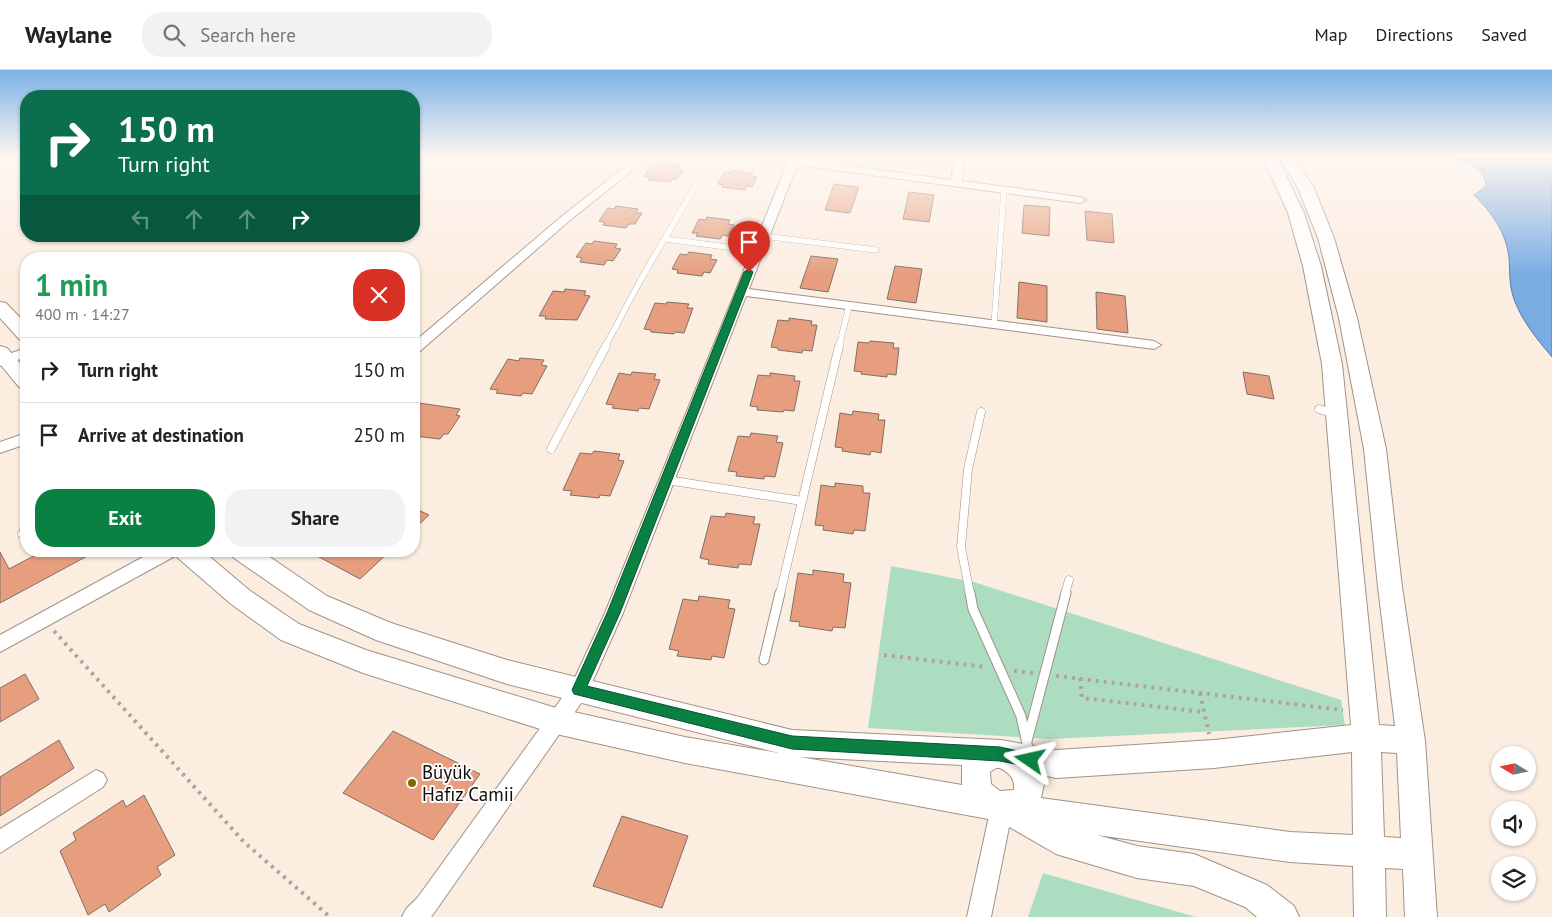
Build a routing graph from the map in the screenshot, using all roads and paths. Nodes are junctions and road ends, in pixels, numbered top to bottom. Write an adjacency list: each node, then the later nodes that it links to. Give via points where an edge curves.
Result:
1 (594, 197): 17 (street)
2 (689, 197): 9 (lane)
3 (779, 197): 10 (street)
4 (1004, 197): 15 (lane)
5 (1054, 197): 8 (street)
6 (1288, 197): 43 (main road, via 1312,266 1332,364 1328,411)
7 (1309, 197): 44 (main road, via 1326,238 1350,327 1375,449 1390,587)
8 (1080, 200)
9 (665, 239): 10 (lane); 25 (lane)
10 (760, 244): 11 (lane); 12 (street)
11 (876, 250)
12 (741, 292): 13 (street); 26 (street)
13 (849, 306): 15 (street); 27 (lane)
14 (0, 307): 16 (main road)
15 (994, 325): 18 (street)
16 (20, 329)
17 (420, 344)
18 (1154, 345)
19 (20, 354): 20 (street)
20 (2, 358): 21 (main road)
21 (20, 376)
22 (981, 412): 36 (lane, via 968,468 961,547 973,609)
23 (20, 440): 24 (street)
24 (0, 448)
25 (551, 450)
26 (666, 480): 27 (lane); 39 (street, via 614,613)
27 (802, 501): 35 (lane)
28 (158, 557): 32 (street)
29 (193, 557): 42 (main road, via 290,632 363,661)
30 (251, 557): 39 (main road, via 318,603 385,632 507,672)
31 (1069, 580): 37 (lane)
32 (43, 620): 33 (street); 53 (path, via 244,842)
33 (0, 644)
34 (884, 655): 36 (path)
35 (764, 660)
36 (1000, 669): 37 (path); 45 (lane, via 1021,716)
37 (1044, 674): 38 (path); 45 (lane)
38 (1080, 678): 40 (path); 41 (path, via 1082,698)
39 (579, 690): 42 (street); 46 (main road, via 792,743)
40 (1200, 693): 41 (path); 43 (path)
41 (1204, 712): 47 (path)
42 (556, 721): 49 (main road, via 685,750); 54 (street)
43 (1365, 725): 44 (main road); 47 (main road); 51 (main road)
44 (1412, 740): 52 (main road)
45 (1028, 751): 46 (main road); 47 (main road, via 1056,764)
46 (1000, 754): 49 (main road, via 1009,756 1024,768 1030,784 1025,800 1019,805)
47 (1214, 754)
48 (96, 780): 50 (street)
49 (1002, 807): 51 (main road, via 1290,847); 55 (street); 56 (main road, via 1056,839 1137,862 1194,870 1256,896)
50 (0, 842)
51 (1370, 851): 52 (main road); 57 (main road)
52 (1419, 854): 58 (main road)
53 (330, 917)
54 (414, 917)
55 (979, 917)
56 (1283, 917)
57 (1370, 917)
58 (1421, 917)

